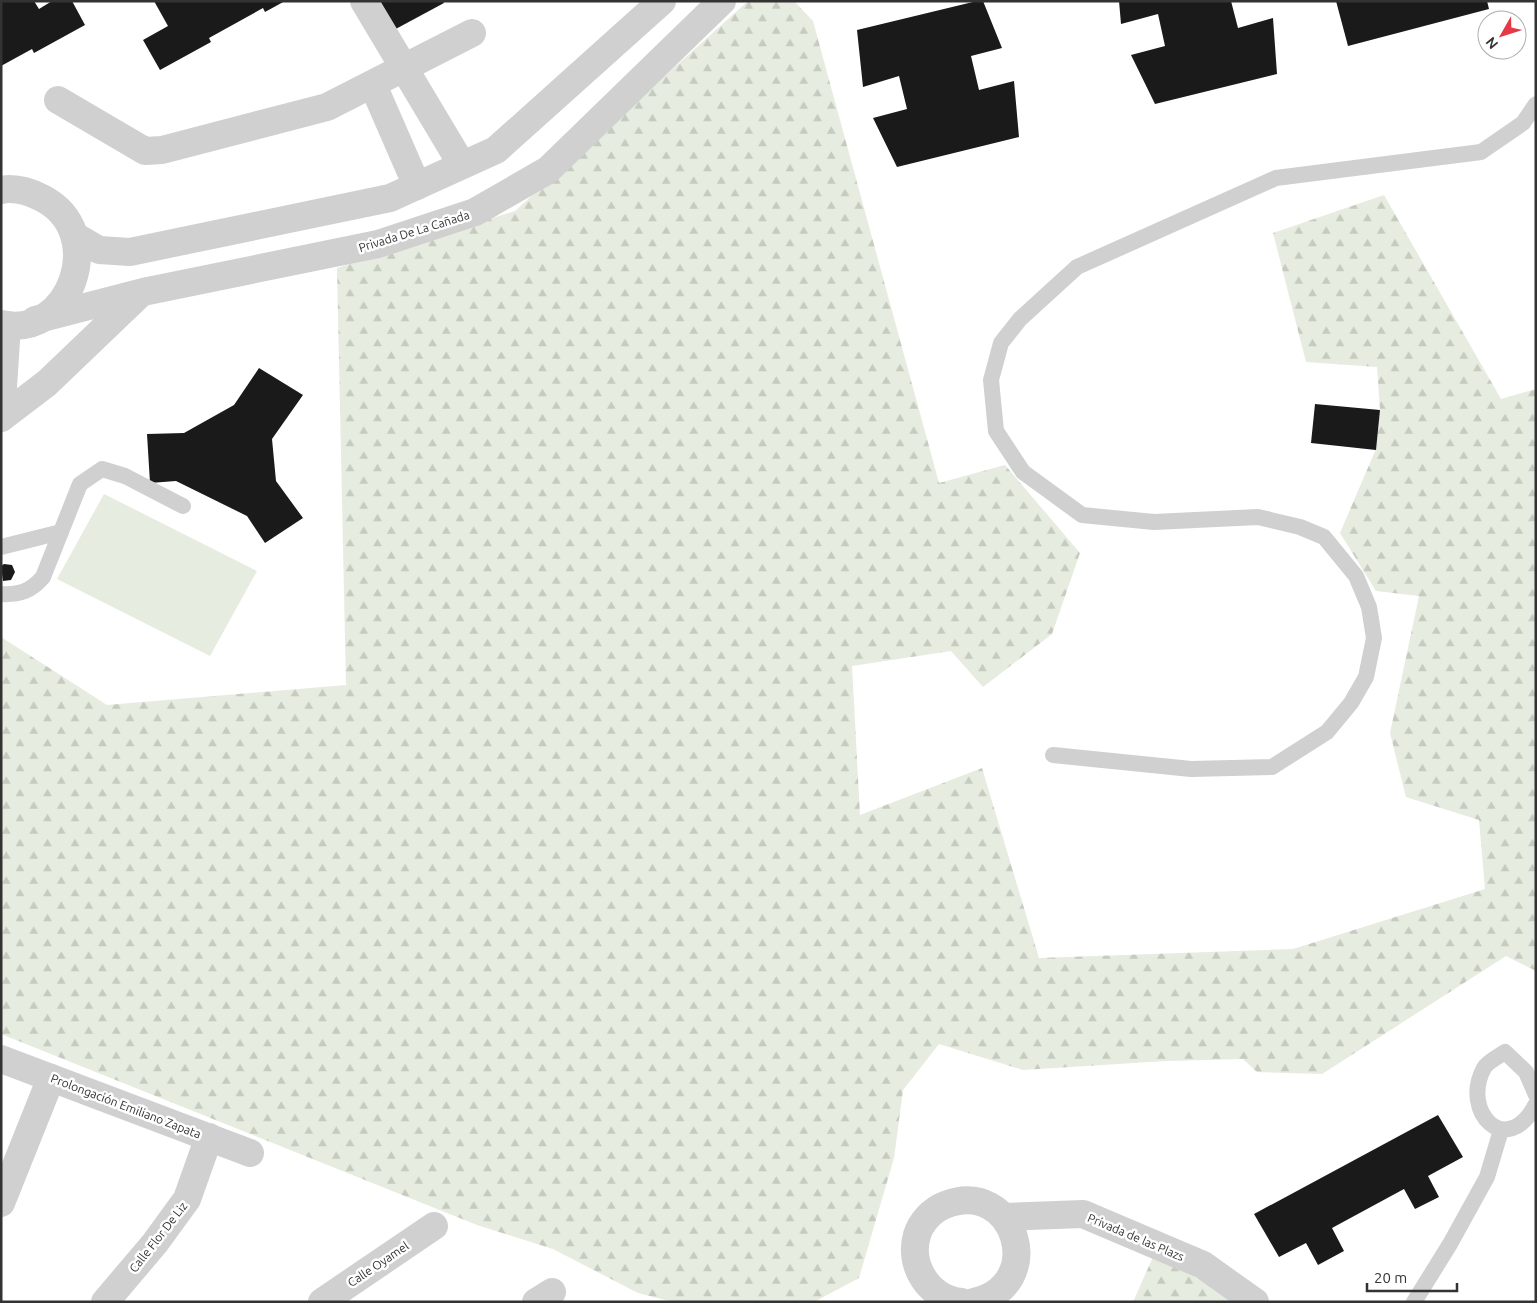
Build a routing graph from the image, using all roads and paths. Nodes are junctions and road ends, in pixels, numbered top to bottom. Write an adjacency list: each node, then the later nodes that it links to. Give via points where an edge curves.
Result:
1 (364, 1): 5 (street)
2 (662, 1): 9 (street, via 496,150)
3 (722, 1): 13 (street, Privada De La Cañada, via 548,170 475,212 378,244)
4 (472, 33): 5 (street)
5 (405, 69): 6 (street); 9 (street)
6 (373, 85): 7 (street, via 327,107 145,152); 10 (street)
7 (58, 100)
8 (1536, 104): 21 (lane, via 1524,123 1481,152 1276,178 1077,267 1054,285 1001,343 991,380 996,431 1022,472 1082,514 1154,522 1258,517 1300,527 1324,537 1356,576 1369,608 1374,638 1366,677 1351,704 1327,732 1272,767 1191,769)
9 (462, 165): 10 (street)
10 (417, 186): 12 (street, via 390,198 130,252 100,250)
11 (1, 190): 12 (street, via 30,192 50,202 66,218)
12 (75, 236): 14 (street, via 78,262 74,281 65,298 52,311)
13 (143, 292): 14 (street, Privada De La Cañada); 16 (street, via 46,383)
14 (35, 320): 15 (street, Privada De La Cañada)
15 (4, 324): 16 (street)
16 (1, 418)
17 (183, 506): 18 (lane, via 125,476 102,469 80,484)
18 (60, 532): 19 (lane); 20 (lane, via 42,576 33,588 15,595)
19 (1, 547)
20 (1, 594)
21 (1053, 755)
22 (1, 1059): 23 (street, Prolongación Emiliano Zapata)
23 (51, 1078): 27 (street, Prolongación Emiliano Zapata); 29 (street)
24 (1536, 1095): 26 (lane, via 1526,1072 1505,1052 1484,1067 1477,1104 1486,1121)
25 (1536, 1104): 26 (lane, via 1528,1119 1513,1129)
26 (1500, 1130): 37 (lane, via 1487,1177)
27 (209, 1137): 28 (street, Prolongación Emiliano Zapata); 32 (street, Calle Flor De Liz, via 187,1199)
28 (250, 1153)
29 (1, 1203)
30 (1004, 1217): 34 (street, via 982,1203 956,1201 940,1207 926,1219 918,1234 915,1251 918,1268 926,1283 938,1294); 35 (street, via 1017,1246 1016,1263 1010,1278 999,1291); 36 (street, Privada de las Plazs, via 1083,1214 1203,1265)
31 (434, 1226): 33 (street, Calle Oyamel)
32 (105, 1302)
33 (322, 1302)
34 (961, 1302)
35 (974, 1302)
36 (1255, 1302)
37 (1414, 1302)

